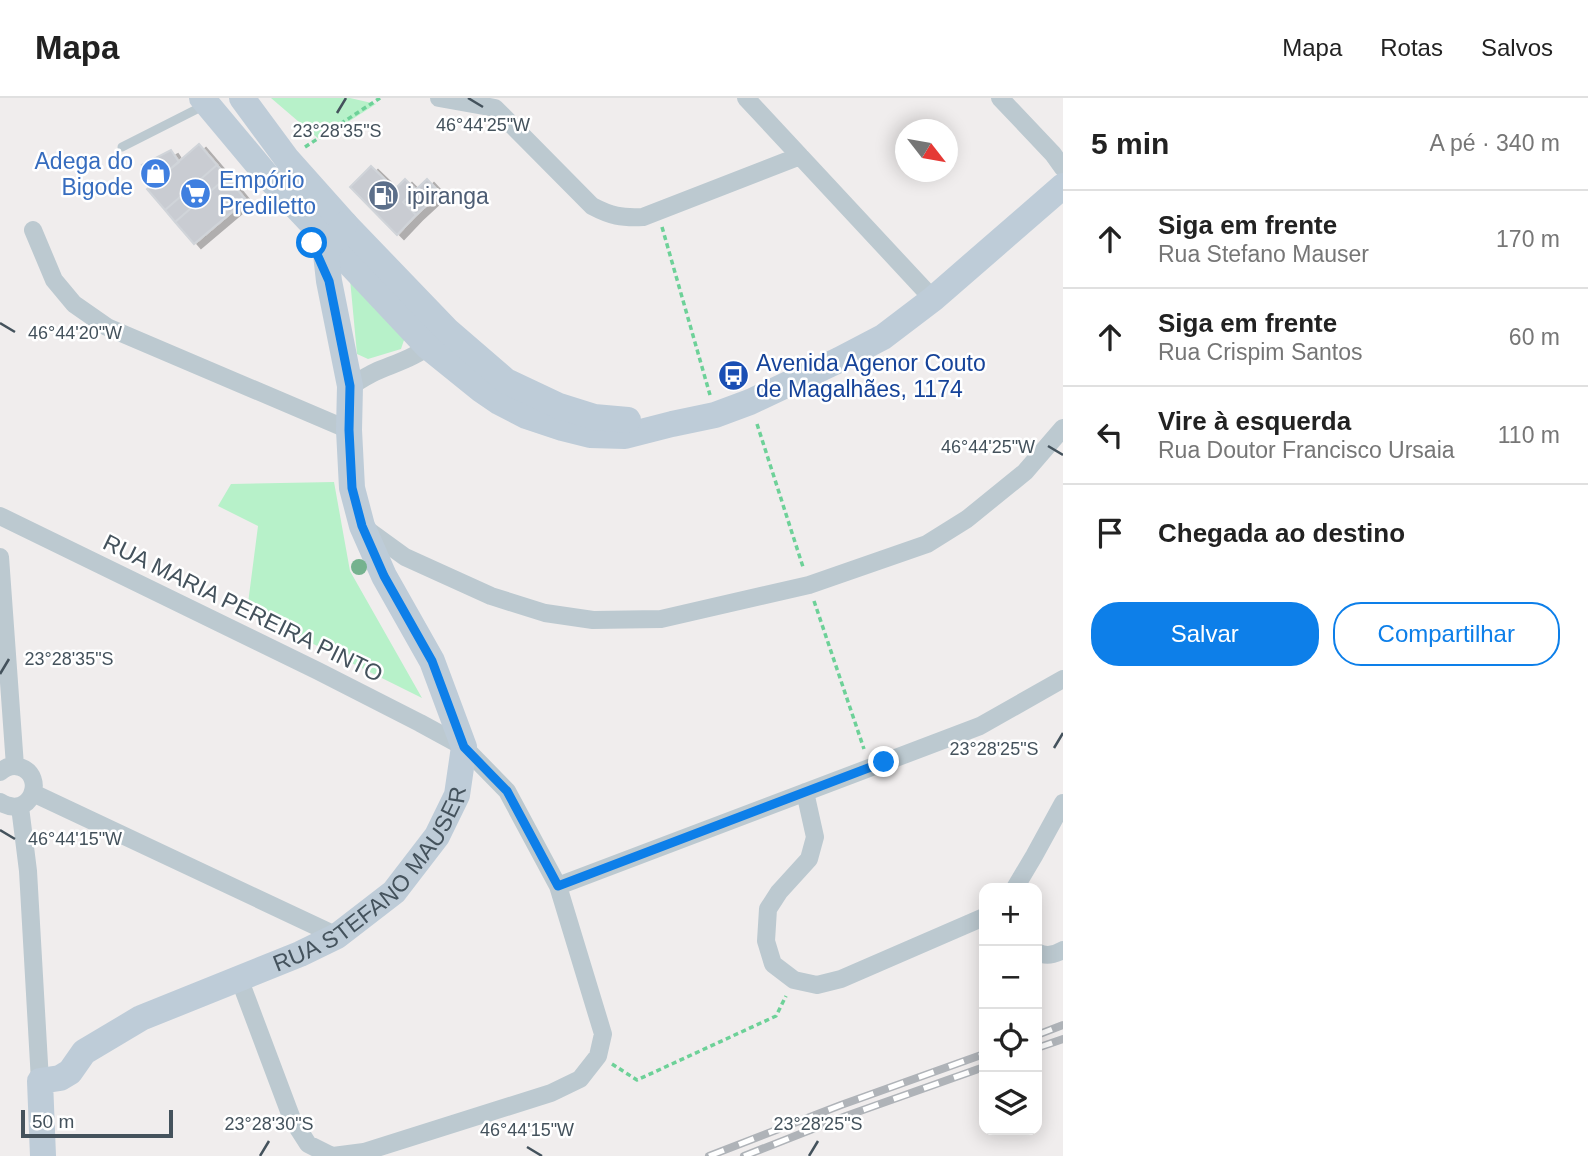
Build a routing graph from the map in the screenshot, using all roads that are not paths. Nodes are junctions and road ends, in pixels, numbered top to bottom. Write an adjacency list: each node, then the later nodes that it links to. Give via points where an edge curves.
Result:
1 (242, 98): 13 (street)
2 (439, 98): 6 (street)
3 (746, 98): 8 (street)
4 (1000, 98): 9 (street)
5 (204, 101): 7 (lane); 11 (street)
6 (494, 103): 8 (street, via 592,206 627,218 657,212)
7 (122, 147)
8 (800, 156): 15 (street)
9 (1063, 168)
10 (1063, 186): 15 (street)
11 (307, 219): 13 (street); 14 (street, RUA STEFANO MAUSER)
12 (33, 230): 19 (street, via 54,280 74,304 107,327)
13 (338, 234): 14 (street, RUA STEFANO MAUSER, via 326,254); 16 (street)
14 (329, 281): 17 (street, RUA STEFANO MAUSER)
15 (933, 299): 16 (street, via 883,337 750,402 672,424 594,417 550,402 506,381)
16 (438, 338): 17 (street, via 408,360)
17 (350, 386): 19 (street, RUA STEFANO MAUSER)
18 (1063, 428): 21 (street, via 1024,472 967,519 927,544 809,585 661,619 593,620 545,613 491,596 405,557)
19 (349, 430): 21 (street, RUA STEFANO MAUSER, via 352,488)
20 (0, 516): 24 (street, RUA MARIA PEREIRA PINTO)
21 (362, 526): 24 (street, RUA STEFANO MAUSER, via 432,661)
22 (0, 557): 25 (street)
23 (1063, 679): 26 (street, via 979,726)
24 (464, 747): 32 (street, RUA MARIA PEREIRA PINTO, via 507,791); 34 (street, RUA STEFANO MAUSER, via 457,795 437,836 394,892)
25 (5, 768): 27 (street, via 24,769 32,778)
26 (805, 792): 32 (street); 33 (street, via 815,837 809,859 768,909 766,941 774,964 794,980 817,985 841,979)
27 (33, 793): 30 (street); 34 (street)
28 (0, 802): 30 (street)
29 (1063, 803): 31 (street)
30 (20, 807): 38 (street)
31 (1017, 883)
32 (558, 886): 40 (street, RUA MARIA PEREIRA PINTO, via 603,1034 598,1056 580,1079 551,1093 364,1152)
33 (979, 919)
34 (337, 936): 37 (street, RUA STEFANO MAUSER)
35 (1063, 950): 36 (street)
36 (1042, 954)
37 (239, 978): 38 (street, RUA STEFANO MAUSER, via 141,1018 84,1052 70,1072); 40 (street, via 292,1119 308,1144)
38 (40, 1081): 39 (street)
39 (43, 1156)
40 (333, 1156)

